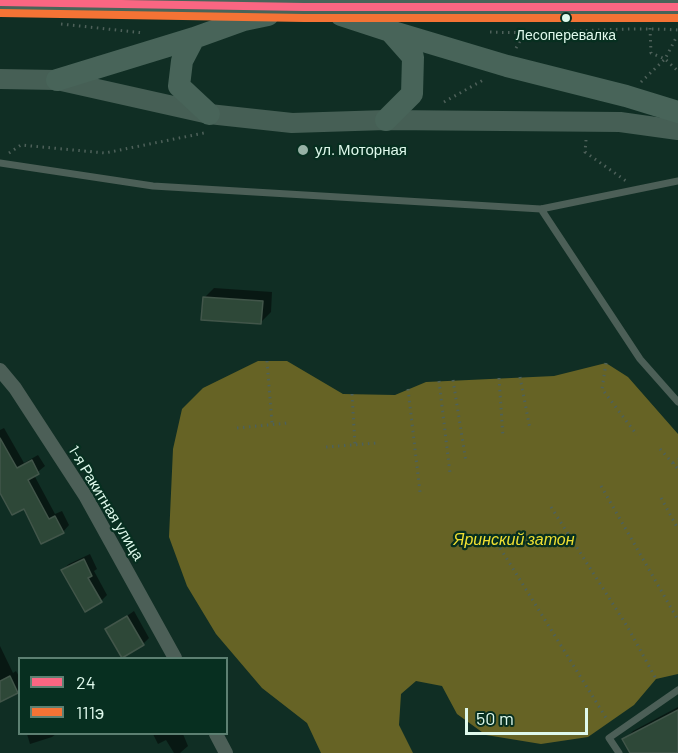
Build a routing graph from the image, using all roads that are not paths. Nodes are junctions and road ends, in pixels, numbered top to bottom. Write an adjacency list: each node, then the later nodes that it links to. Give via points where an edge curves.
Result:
1 (0, 2): 2 (main road)
2 (304, 7): 3 (main road); 4 (main road); 5 (main road, via 244,20)
3 (678, 8)
4 (390, 31): 8 (main road); 9 (main road, via 412,57 412,94)
5 (194, 38): 7 (main road); 10 (main road, via 182,61 179,86)
6 (0, 79): 7 (main road)
7 (57, 80): 10 (main road)
8 (678, 112)
9 (386, 120): 10 (main road); 11 (main road, via 620,122)
10 (207, 123)
11 (678, 130)
12 (0, 163): 14 (lane, via 153,186)
13 (678, 180): 14 (lane)
14 (541, 209): 16 (lane, via 640,359)
15 (0, 370): 17 (street, 1-я Ракитная улица, via 86,497)
16 (678, 402)
17 (174, 657)
18 (678, 690): 21 (lane, via 609,738)
19 (217, 735): 20 (street)
20 (226, 753)
21 (619, 753)

